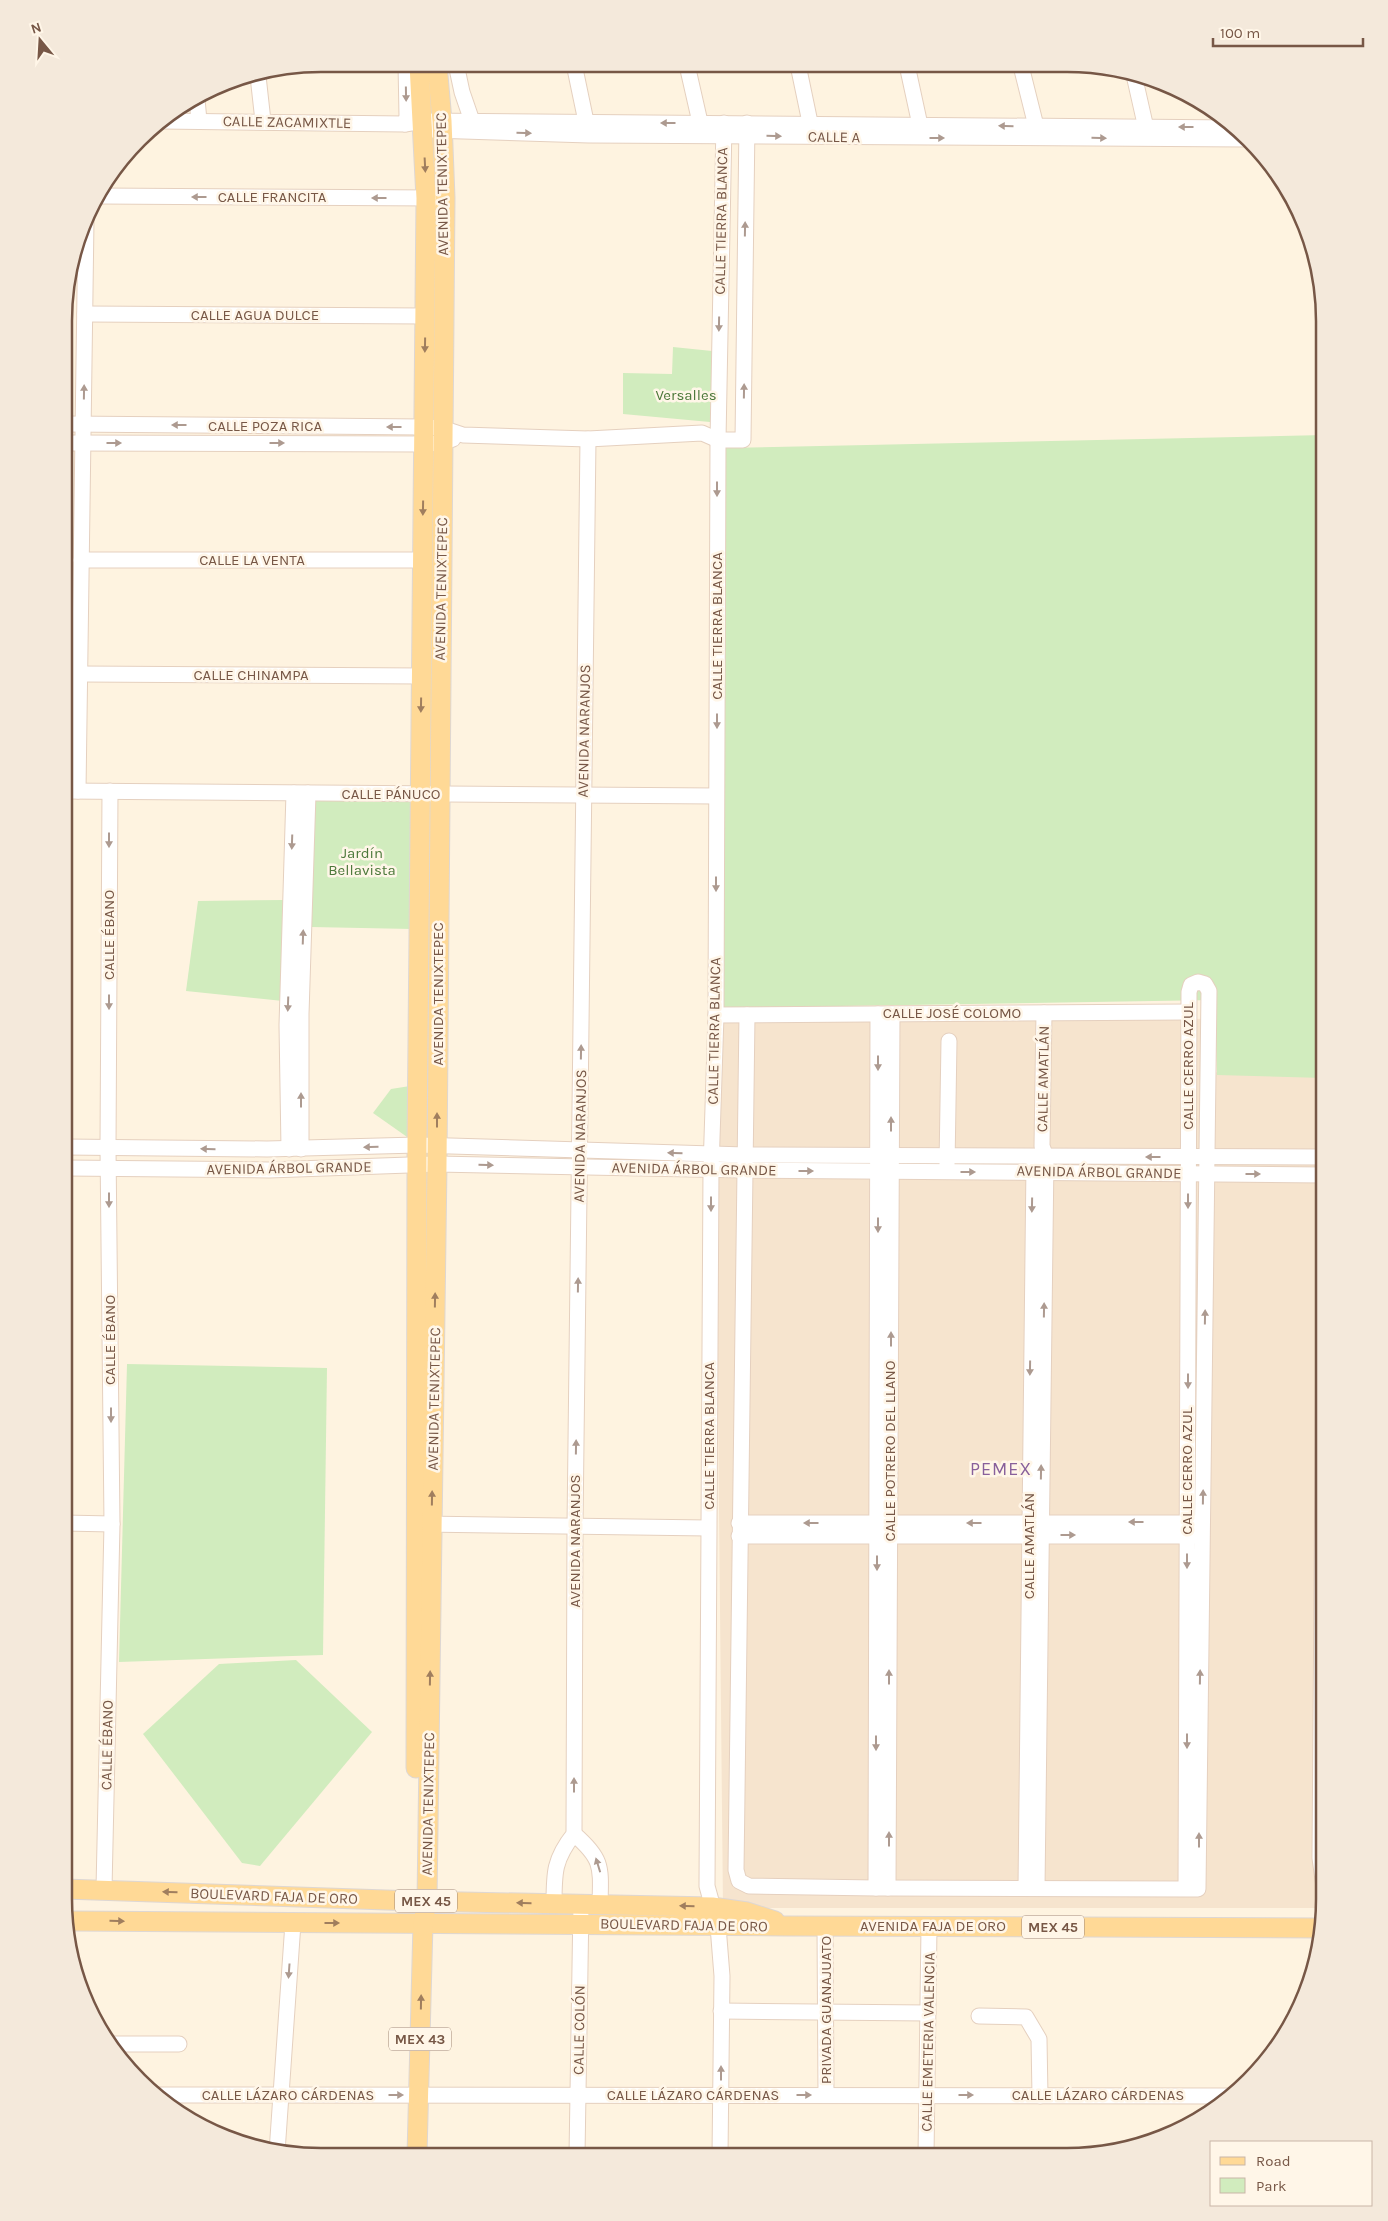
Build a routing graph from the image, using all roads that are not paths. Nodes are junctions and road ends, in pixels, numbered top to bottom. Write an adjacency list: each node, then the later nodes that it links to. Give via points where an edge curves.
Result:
1 (406, 72): 17 (street, one-way to 17, via 407,116)
2 (419, 72): 17 (main road, AVENIDA TENIXTEPEC)
3 (437, 72): 19 (main road, AVENIDA TENIXTEPEC)
4 (458, 72): 16 (street)
5 (576, 72): 20 (street)
6 (689, 72): 21 (street)
7 (800, 72): 25 (street)
8 (909, 72): 18 (street)
9 (1022, 72): 26 (street)
10 (259, 81): 15 (street)
11 (1136, 82): 27 (street)
12 (198, 106): 14 (street)
13 (174, 121): 14 (street, CALLE ZACAMIXTLE)
14 (199, 121): 15 (street, CALLE ZACAMIXTLE)
15 (263, 121): 17 (street, CALLE ZACAMIXTLE)
16 (472, 121): 19 (street, CALLE A); 20 (street, CALLE A)
17 (416, 124): 19 (street, CALLE A); 31 (main road, AVENIDA TENIXTEPEC, one-way to 31)
18 (920, 124): 25 (street, CALLE A); 26 (street, CALLE A, one-way to 18); 28 (street)
19 (443, 126): 20 (street, CALLE A, one-way to 20); 31 (main road, AVENIDA TENIXTEPEC)
20 (588, 128): 21 (street, CALLE A)
21 (701, 129): 22 (street, CALLE A)
22 (723, 129): 23 (street, CALLE A); 35 (street, CALLE TIERRA BLANCA, one-way to 35)
23 (747, 129): 25 (street, CALLE A); 36 (street, CALLE TIERRA BLANCA, one-way to 23)
24 (1224, 129): 27 (street, CALLE A, one-way to 27)
25 (812, 130): 28 (street, CALLE A)
26 (1037, 132): 27 (street, CALLE A); 28 (street, CALLE A, one-way to 26)
27 (1147, 133): 29 (street, CALLE A)
28 (909, 138)
29 (1236, 138)
30 (107, 196): 31 (street, CALLE FRANCITA, one-way to 30)
31 (436, 198): 34 (main road, AVENIDA TENIXTEPEC); 40 (main road, AVENIDA TENIXTEPEC)
32 (86, 242): 33 (street)
33 (85, 314): 34 (street, CALLE AGUA DULCE); 38 (street, one-way to 33)
34 (425, 316): 40 (main road, AVENIDA TENIXTEPEC, one-way to 40)
35 (718, 423): 36 (street); 39 (street, CALLE POZA RICA); 42 (street, CALLE TIERRA BLANCA)
36 (743, 423): 42 (street, CALLE TIERRA BLANCA, via 743,440)
37 (72, 424): 38 (street, CALLE POZA RICA)
38 (83, 424): 40 (street, CALLE POZA RICA, one-way to 38); 44 (street)
39 (702, 433): 41 (street, CALLE POZA RICA); 42 (street, CALLE POZA RICA)
40 (433, 435): 41 (street, CALLE POZA RICA); 44 (street, CALLE POZA RICA, one-way to 40); 46 (main road, AVENIDA TENIXTEPEC, one-way to 46); 52 (main road, AVENIDA TENIXTEPEC)
41 (588, 439): 53 (street, AVENIDA NARANJOS)
42 (718, 440): 54 (street, CALLE TIERRA BLANCA, one-way to 54)
43 (72, 443): 44 (street, CALLE POZA RICA)
44 (83, 443): 45 (street)
45 (81, 560): 46 (street, CALLE LA VENTA); 47 (street)
46 (423, 560): 48 (main road, AVENIDA TENIXTEPEC)
47 (80, 674): 48 (street, CALLE CHINAMPA); 49 (street)
48 (422, 676): 52 (main road, AVENIDA TENIXTEPEC, one-way to 52)
49 (72, 791): 50 (street, CALLE PÁNUCO)
50 (110, 791): 51 (street, CALLE PÁNUCO); 67 (street, CALLE ÉBANO, one-way to 67)
51 (301, 793): 52 (street, CALLE PÁNUCO); 68 (street, via 300,1014)
52 (430, 794): 53 (street, CALLE PÁNUCO); 65 (main road, AVENIDA TENIXTEPEC); 71 (main road, AVENIDA TENIXTEPEC, one-way to 52)
53 (584, 795): 54 (street, CALLE PÁNUCO); 69 (street, AVENIDA NARANJOS, one-way to 53)
54 (716, 796): 59 (street, CALLE TIERRA BLANCA, one-way to 59)
55 (1188, 1012): 56 (street, CALLE JOSÉ COLOMO); 61 (street, CALLE CERRO AZUL); 62 (street, CALLE CERRO AZUL, via 1191,985 1198,982 1206,984 1209,991)
56 (1044, 1013): 58 (street, CALLE JOSÉ COLOMO); 78 (street, CALLE AMATLÁN)
57 (747, 1014): 58 (street, CALLE JOSÉ COLOMO); 59 (street, CALLE JOSÉ COLOMO); 72 (street)
58 (885, 1014): 73 (street, CALLE POTRERO DEL LLANO)
59 (716, 1015): 70 (street, CALLE TIERRA BLANCA)
60 (949, 1041): 74 (street)
61 (1188, 1091): 62 (street); 63 (street, CALLE CERRO AZUL)
62 (1208, 1091): 64 (street, CALLE CERRO AZUL)
63 (1188, 1116): 64 (street); 75 (street, CALLE CERRO AZUL)
64 (1208, 1116): 76 (street, CALLE CERRO AZUL)
65 (417, 1145): 68 (street, AVENIDA ÁRBOL GRANDE, one-way to 68); 71 (street, AVENIDA ÁRBOL GRANDE); 79 (main road, AVENIDA TENIXTEPEC)
66 (72, 1147): 67 (street, AVENIDA ÁRBOL GRANDE)
67 (108, 1148): 68 (street, AVENIDA ÁRBOL GRANDE, one-way to 67); 82 (street, CALLE ÉBANO)
68 (295, 1149)
69 (580, 1150): 70 (street, AVENIDA ÁRBOL GRANDE, one-way to 69); 71 (street, AVENIDA ÁRBOL GRANDE); 80 (street, AVENIDA NARANJOS)
70 (712, 1154): 72 (street, AVENIDA ÁRBOL GRANDE); 83 (street, CALLE TIERRA BLANCA)
71 (437, 1155): 79 (street, AVENIDA ÁRBOL GRANDE); 80 (street, AVENIDA ÁRBOL GRANDE, one-way to 80); 90 (main road, AVENIDA TENIXTEPEC, one-way to 71)
72 (744, 1155): 73 (street, AVENIDA ÁRBOL GRANDE); 84 (street)
73 (885, 1155): 74 (street, AVENIDA ÁRBOL GRANDE); 85 (street, CALLE POTRERO DEL LLANO)
74 (948, 1156): 78 (street, AVENIDA ÁRBOL GRANDE); 86 (street)
75 (1188, 1157): 76 (street, AVENIDA ÁRBOL GRANDE); 78 (street, AVENIDA ÁRBOL GRANDE, one-way to 78); 87 (street, CALLE CERRO AZUL)
76 (1207, 1157): 77 (street, AVENIDA ÁRBOL GRANDE); 88 (street, CALLE CERRO AZUL)
77 (1316, 1157)
78 (1040, 1161): 86 (street, AVENIDA ÁRBOL GRANDE, one-way to 78); 87 (street, AVENIDA ÁRBOL GRANDE); 99 (street, CALLE AMATLÁN)
79 (417, 1165): 82 (street, AVENIDA ÁRBOL GRANDE, via 269,1170); 90 (main road, AVENIDA TENIXTEPEC)
80 (579, 1167): 83 (street, AVENIDA ÁRBOL GRANDE); 96 (street, AVENIDA NARANJOS, one-way to 80)
81 (72, 1168): 82 (street, AVENIDA ÁRBOL GRANDE)
82 (109, 1168): 94 (street, CALLE ÉBANO, one-way to 94)
83 (711, 1170): 84 (street, AVENIDA ÁRBOL GRANDE); 97 (street, CALLE TIERRA BLANCA, one-way to 97)
84 (744, 1170): 85 (street, AVENIDA ÁRBOL GRANDE, one-way to 85); 101 (street)
85 (884, 1171): 86 (street, AVENIDA ÁRBOL GRANDE); 98 (street, CALLE POTRERO DEL LLANO)
86 (947, 1172)
87 (1188, 1174): 88 (street, AVENIDA ÁRBOL GRANDE); 92 (street, CALLE CERRO AZUL, one-way to 92)
88 (1207, 1174): 89 (street, AVENIDA ÁRBOL GRANDE, one-way to 89); 91 (street, CALLE CERRO AZUL, one-way to 88)
89 (1316, 1174)
90 (426, 1340): 95 (main road, AVENIDA TENIXTEPEC)
91 (1205, 1352): 92 (street); 100 (street, CALLE CERRO AZUL, one-way to 91)
92 (1188, 1353): 100 (street, CALLE CERRO AZUL, one-way to 100)
93 (72, 1523): 94 (street)
94 (112, 1524): 106 (street, CALLE ÉBANO)
95 (424, 1524): 96 (street); 108 (main road, AVENIDA TENIXTEPEC)
96 (575, 1526): 97 (street); 102 (street, AVENIDA NARANJOS, one-way to 96)
97 (708, 1528): 112 (street, CALLE TIERRA BLANCA, via 707,1886)
98 (883, 1529): 99 (street); 101 (street); 103 (street, CALLE POTRERO DEL LLANO)
99 (1034, 1529): 100 (street); 104 (street, CALLE AMATLÁN)
100 (1195, 1529): 104 (street, CALLE CERRO AZUL, via 1192,1889)
101 (739, 1530): 103 (street, via 736,1870 739,1881 749,1886)
102 (574, 1834): 109 (street, via 558,1857 554,1870); 111 (street, one-way to 102, via 599,1862 593,1851)
103 (882, 1888): 104 (street)
104 (1031, 1888)
105 (72, 1889): 106 (main road, BOULEVARD FAJA DE ORO / MEX 45)
106 (104, 1889): 107 (main road); 108 (main road, BOULEVARD FAJA DE ORO / MEX 45, one-way to 106)
107 (72, 1894)
108 (422, 1901): 109 (main road, BOULEVARD FAJA DE ORO / MEX 45, one-way to 108); 115 (main road, AVENIDA TENIXTEPEC / MEX 43)
109 (554, 1904): 110 (main road, BOULEVARD FAJA DE ORO / MEX 45)
110 (581, 1904): 111 (main road, BOULEVARD FAJA DE ORO / MEX 45); 116 (street, CALLE COLÓN)
111 (600, 1904): 112 (main road, BOULEVARD FAJA DE ORO / MEX 45, one-way to 111)
112 (712, 1907): 117 (street, CALLE TIERRA BLANCA); 118 (main road, BOULEVARD FAJA DE ORO / MEX 45, via 769,1918)
113 (74, 1921): 114 (main road, BOULEVARD FAJA DE ORO / MEX 45, one-way to 114)
114 (293, 1923): 115 (main road, BOULEVARD FAJA DE ORO / MEX 45, one-way to 115); 129 (street, one-way to 129)
115 (419, 1923): 116 (main road, BOULEVARD FAJA DE ORO / MEX 45); 130 (main road, MEX 43, one-way to 115)
116 (581, 1924): 117 (main road, BOULEVARD FAJA DE ORO / MEX 45); 131 (street, CALLE COLÓN)
117 (718, 1926): 118 (main road, BOULEVARD FAJA DE ORO / MEX 45); 122 (street, CALLE TIERRA BLANCA)
118 (785, 1926): 119 (main road, AVENIDA FAJA DE ORO / MEX 45)
119 (825, 1926): 120 (main road, AVENIDA FAJA DE ORO / MEX 45); 123 (street, PRIVADA GUANAJUATO)
120 (929, 1926): 121 (main road, AVENIDA FAJA DE ORO / MEX 45); 124 (street, CALLE EMETERIA VALENCIA)
121 (1314, 1928)
122 (722, 2012): 123 (street); 132 (street, CALLE TIERRA BLANCA, one-way to 122)
123 (826, 2012): 124 (street); 133 (street, PRIVADA GUANAJUATO)
124 (928, 2013): 134 (street, CALLE EMETERIA VALENCIA)
125 (979, 2016): 135 (street, via 1026,2017 1034,2027 1039,2039)
126 (119, 2044): 127 (street)
127 (179, 2044)
128 (167, 2095): 129 (street, CALLE LÁZARO CÁRDENAS)
129 (281, 2095): 130 (street, CALLE LÁZARO CÁRDENAS, one-way to 130); 137 (street)
130 (419, 2095): 131 (street, CALLE LÁZARO CÁRDENAS); 138 (main road, MEX 43)
131 (578, 2095): 132 (street, CALLE LÁZARO CÁRDENAS); 139 (street, CALLE COLÓN)
132 (721, 2095): 133 (street, CALLE LÁZARO CÁRDENAS, one-way to 133); 140 (street, CALLE TIERRA BLANCA)
133 (826, 2095): 134 (street, CALLE LÁZARO CÁRDENAS)
134 (927, 2095): 135 (street, CALLE LÁZARO CÁRDENAS, one-way to 135); 141 (street, CALLE EMETERIA VALENCIA)
135 (1040, 2096): 136 (street, CALLE LÁZARO CÁRDENAS)
136 (1210, 2103)
137 (278, 2145)
138 (417, 2148)
139 (576, 2148)
140 (720, 2148)
141 (926, 2148)

